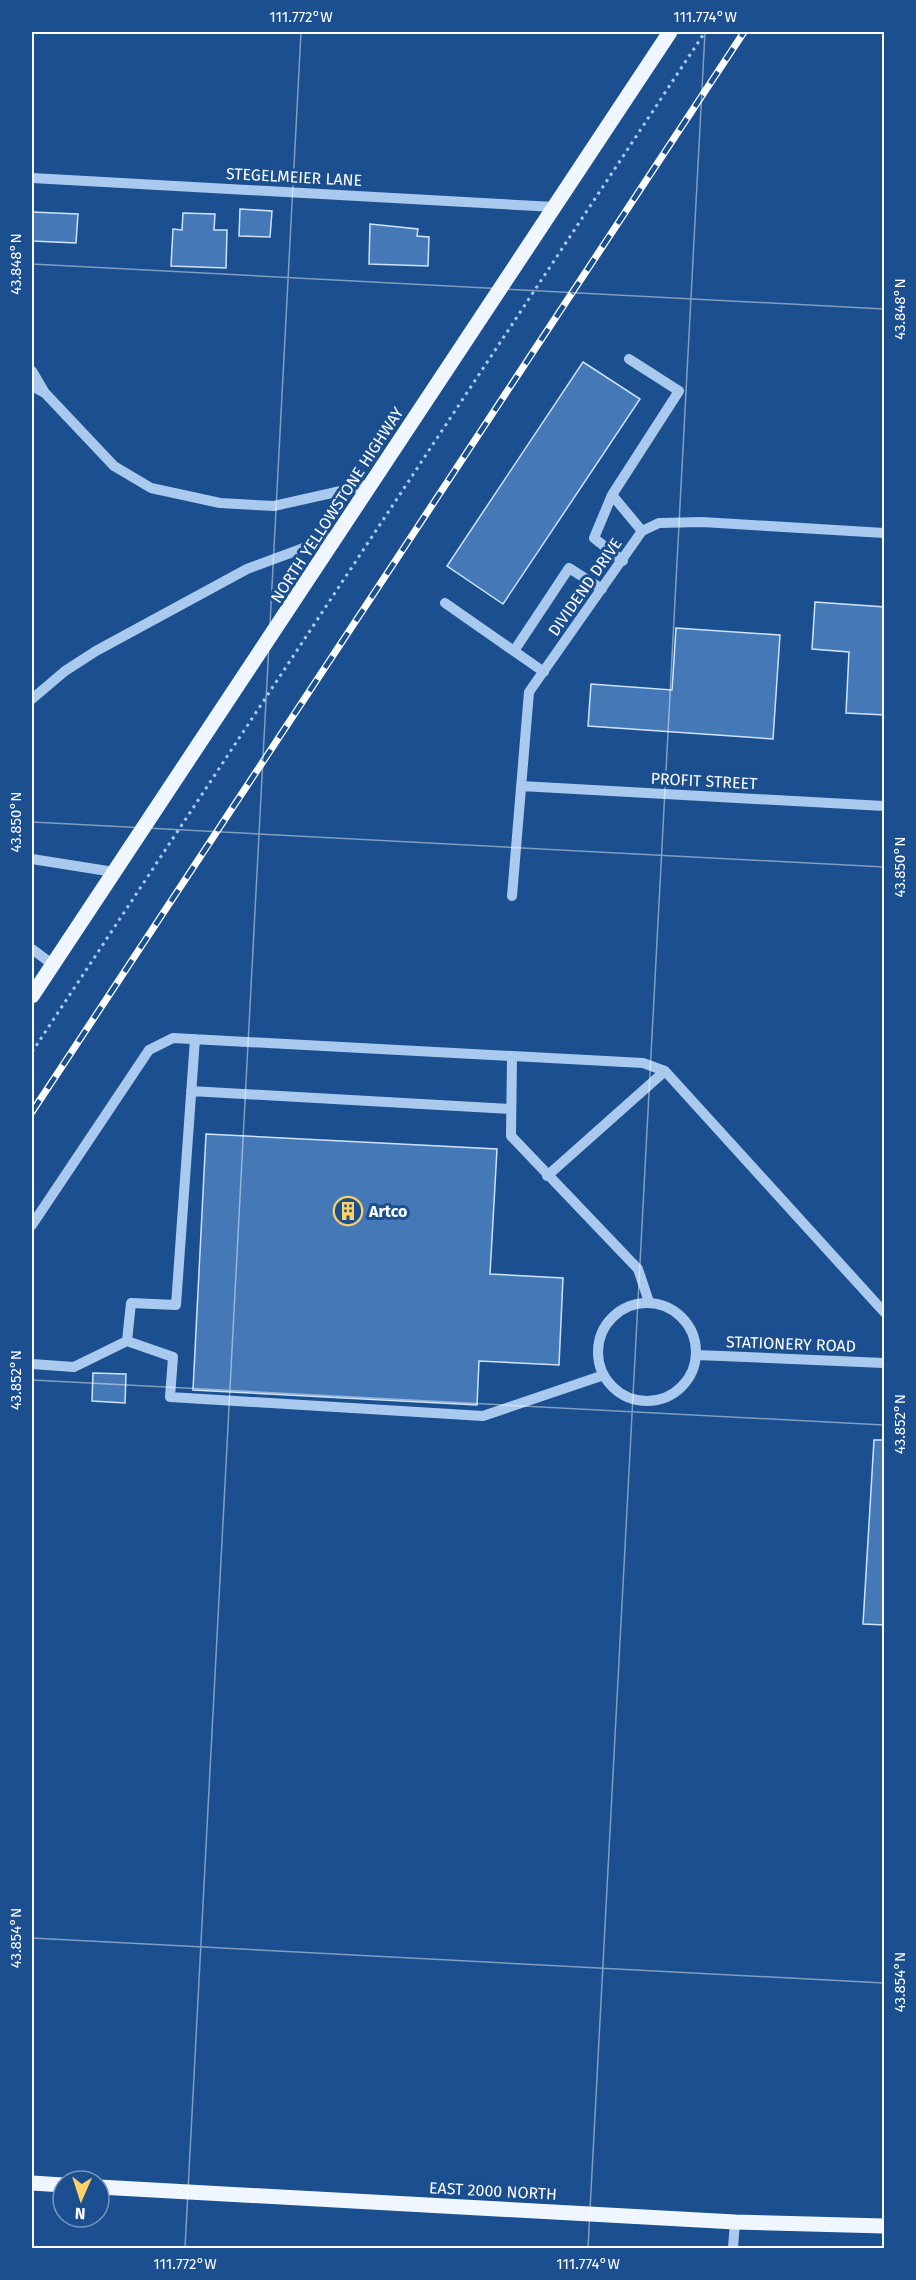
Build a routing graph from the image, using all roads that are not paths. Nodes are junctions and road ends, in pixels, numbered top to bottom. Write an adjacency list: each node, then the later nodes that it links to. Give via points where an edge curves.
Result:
1 (670, 32): 3 (main road, NORTH YELLOWSTONE HIGHWAY)
2 (32, 177): 3 (street, STEGELMEIER LANE)
3 (555, 207): 8 (main road, NORTH YELLOWSTONE HIGHWAY)
4 (629, 359): 9 (street, via 679,391)
5 (32, 371): 7 (street)
6 (32, 387): 7 (street)
7 (45, 393): 8 (street, via 114,466 151,488 220,503 274,506)
8 (372, 484): 12 (main road, NORTH YELLOWSTONE HIGHWAY)
9 (612, 495): 10 (street); 13 (street, via 594,538)
10 (642, 531): 11 (street, DIVIDEND DRIVE, via 659,523 702,522); 13 (street, DIVIDEND DRIVE)
11 (885, 533)
12 (338, 535): 18 (street, via 247,569 96,651); 22 (main road, NORTH YELLOWSTONE HIGHWAY)
13 (623, 561): 14 (street, DIVIDEND DRIVE)
14 (603, 589): 16 (street, via 569,568); 17 (street, DIVIDEND DRIVE)
15 (445, 603): 16 (street)
16 (514, 651): 17 (street)
17 (544, 672): 19 (street, DIVIDEND DRIVE, via 529,692)
18 (32, 699)
19 (521, 786): 20 (street, PROFIT STREET); 23 (street, DIVIDEND DRIVE)
20 (885, 806)
21 (32, 859): 22 (street)
22 (114, 872): 25 (main road, NORTH YELLOWSTONE HIGHWAY)
23 (512, 896)
24 (32, 949): 25 (street)
25 (52, 964): 26 (main road, NORTH YELLOWSTONE HIGHWAY)
26 (32, 996)
27 (195, 1040): 28 (street); 30 (street); 33 (street, via 173,1038 149,1050)
28 (512, 1056): 29 (street, via 643,1063); 31 (street)
29 (665, 1071): 32 (street); 35 (street)
30 (191, 1091): 31 (street); 36 (street, via 176,1305 131,1303)
31 (511, 1109): 32 (street, via 511,1136)
32 (547, 1176): 34 (street, via 638,1269)
33 (32, 1225)
34 (649, 1302): 37 (street, via 672,1309 689,1325 696,1339); 40 (street, via 633,1304 608,1322 600,1336 598,1352)
35 (885, 1312)
36 (128, 1341): 39 (street, via 74,1367); 40 (street, via 173,1357 170,1397 483,1416)
37 (697, 1355): 38 (street, STATIONERY ROAD); 40 (street, via 684,1386 654,1401 621,1394)
38 (885, 1363)
39 (32, 1364)
40 (604, 1375)
41 (32, 2183): 42 (main road)
42 (51, 2184)
43 (111, 2188): 44 (main road, EAST 2000 NORTH)
44 (735, 2222): 45 (main road, EAST 2000 NORTH); 46 (street)
45 (885, 2226)
46 (733, 2248)

